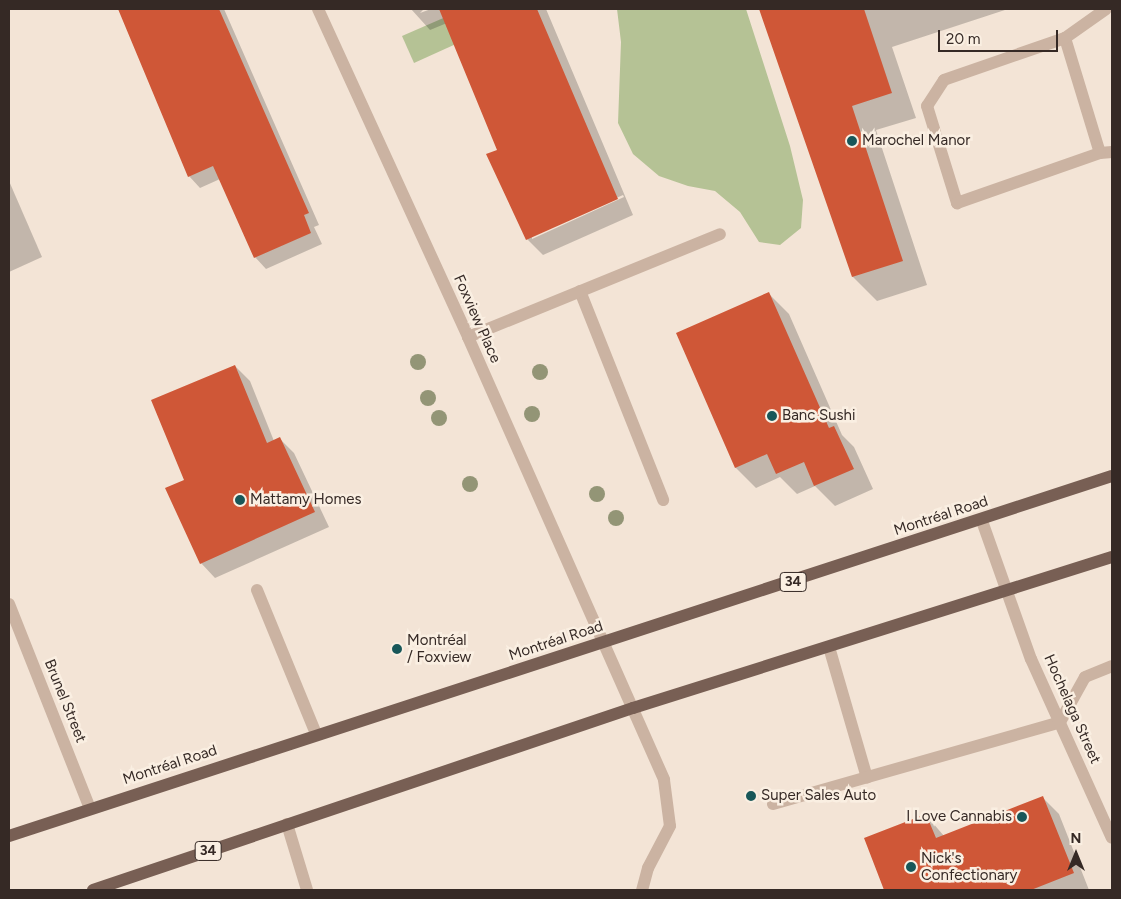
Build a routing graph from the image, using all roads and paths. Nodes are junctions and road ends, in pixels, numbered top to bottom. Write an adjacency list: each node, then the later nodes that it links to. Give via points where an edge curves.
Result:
1 (318, 9): 8 (street, Foxview Place)
2 (1107, 9): 3 (street); 4 (street)
3 (1112, 10)
4 (1065, 38): 5 (street); 5 (street, via 944,80 927,106 957,203)
5 (1106, 153)
6 (720, 234): 7 (street)
7 (580, 291): 8 (street); 10 (street)
8 (468, 338): 16 (street, Foxview Place)
9 (1112, 476): 11 (main road, Montréal Road / 34)
10 (663, 500)
11 (982, 520): 14 (street, Hochelaga Street); 16 (main road, Montréal Road / 34)
12 (1112, 557): 14 (main road, 34)
13 (257, 590): 21 (street)
14 (1007, 592): 17 (main road, 34); 20 (street, Hochelaga Street, via 1031,660)
15 (9, 604): 24 (street, Brunel Street)
16 (604, 643): 19 (street, Foxview Place); 21 (main road, Montréal Road / 34)
17 (829, 648): 19 (main road, 34); 22 (street)
18 (1112, 666): 20 (street, via 1085,677)
19 (633, 708): 25 (main road, 34); 30 (street, Foxview Place, via 664,780 670,826 648,868)
20 (1060, 722): 22 (street); 27 (street, Hochelaga Street)
21 (316, 734): 24 (main road, Montréal Road / 34)
22 (867, 778): 23 (street)
23 (773, 804)
24 (90, 809): 26 (main road, Montréal Road / 34)
25 (287, 824): 28 (main road, 34); 29 (street)
26 (9, 836)
27 (1112, 838)
28 (93, 890)
29 (307, 890)
30 (642, 890)

